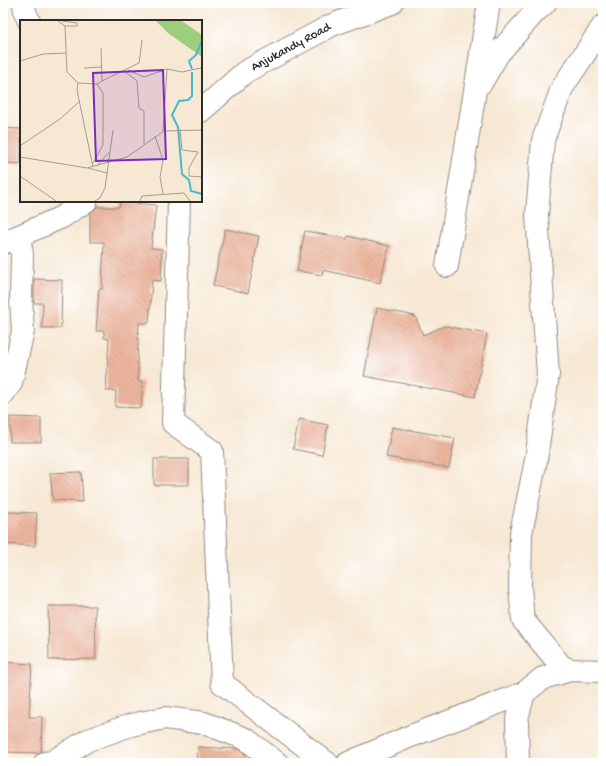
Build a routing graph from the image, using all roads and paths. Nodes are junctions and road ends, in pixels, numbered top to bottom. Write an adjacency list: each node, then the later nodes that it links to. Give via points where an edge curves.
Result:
1 (24, 3): 5 (street)
2 (392, 3): 8 (street, Anjukandy Road, via 332,25 245,72)
3 (489, 3): 7 (street)
4 (545, 3): 7 (street, via 498,54)
5 (29, 20)
6 (603, 26): 14 (street, via 562,88 543,140 536,215 548,374 536,460 521,533 520,588 523,620 562,666)
7 (474, 95): 12 (street)
8 (202, 110)
9 (84, 202): 11 (street, via 62,217)
10 (179, 202): 19 (street, via 173,423 212,451 222,683)
11 (11, 240): 13 (street, via 22,254 23,331 11,383)
12 (447, 266)
13 (3, 394)
14 (570, 670): 15 (street); 16 (street, via 543,678)
15 (603, 671)
16 (524, 693): 20 (street); 21 (street, via 516,719)
17 (45, 763): 18 (street, via 52,762 88,740 131,725 165,718 204,723 246,739)
18 (277, 763)
19 (327, 763)
20 (348, 763)
21 (518, 763)

